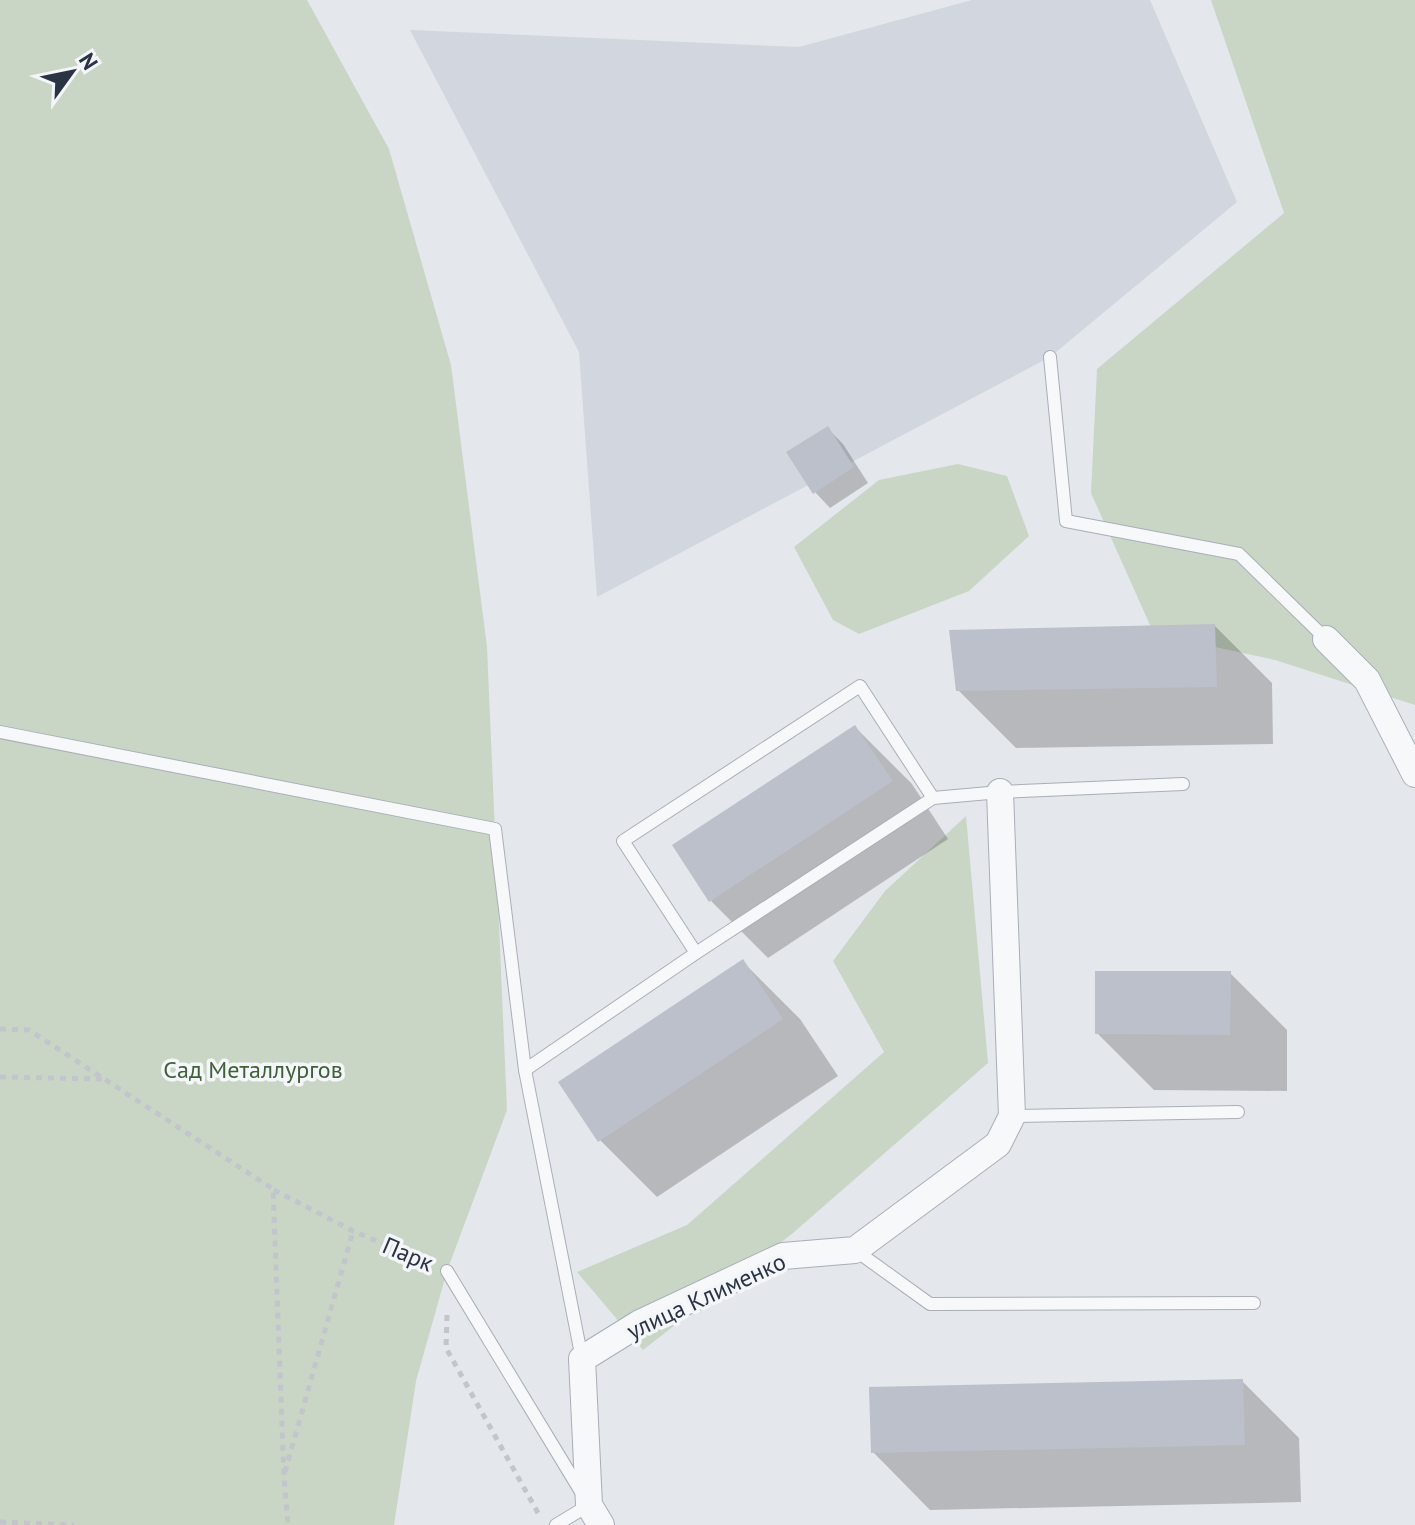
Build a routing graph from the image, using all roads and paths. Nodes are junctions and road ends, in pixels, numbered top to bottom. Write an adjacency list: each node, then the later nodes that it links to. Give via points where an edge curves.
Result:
1 (1050, 357): 2 (lane, via 1066,521 1239,554)
2 (1326, 639): 4 (street, via 1367,680)
3 (0, 732): 10 (lane, via 495,829)
4 (1415, 774)
5 (1183, 784): 6 (lane)
6 (1000, 792): 7 (lane); 14 (street)
7 (933, 798): 8 (lane); 8 (lane, via 860,686 794,729 623,841)
8 (696, 953): 10 (lane)
9 (0, 1029): 12 (path, via 29,1030)
10 (525, 1070): 20 (lane)
11 (0, 1077): 12 (path)
12 (104, 1079): 15 (path)
13 (1238, 1112): 14 (lane)
14 (1012, 1116): 17 (street, via 998,1144)
15 (273, 1189): 16 (path); 21 (path, Парк)
16 (353, 1231): 18 (path, Парк); 21 (path, Парк)
17 (855, 1250): 19 (lane, via 930,1304); 20 (street, улица Клименко, via 783,1256 640,1323)
18 (447, 1271): 22 (lane, Парк); 26 (path, via 446,1348)
19 (1254, 1303)
20 (582, 1359): 22 (street)
21 (284, 1477): 25 (path, Парк)
22 (595, 1515): 27 (lane)
23 (0, 1522): 24 (path)
24 (74, 1525)
25 (288, 1525)
26 (544, 1525)
27 (556, 1525)

